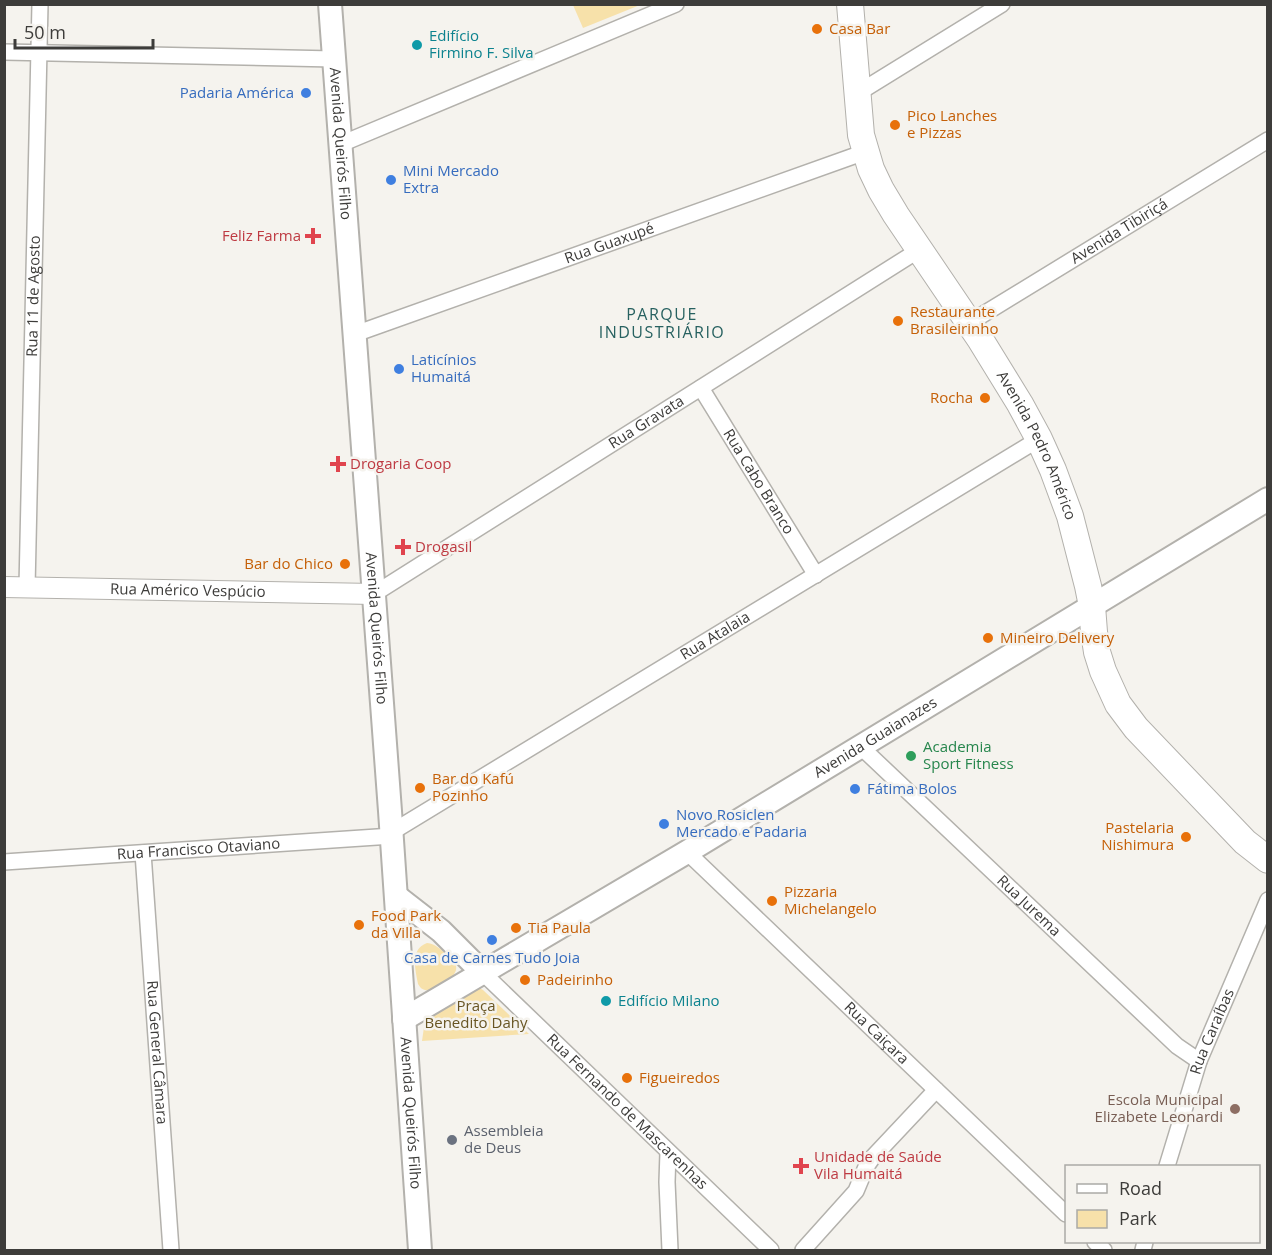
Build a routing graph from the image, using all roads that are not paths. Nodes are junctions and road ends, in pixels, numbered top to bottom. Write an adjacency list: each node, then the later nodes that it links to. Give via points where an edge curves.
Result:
1 (40, 4): 7 (street, Rua 11 de Agosto)
2 (330, 4): 8 (main road, Avenida Queirós Filho)
3 (676, 4): 11 (street)
4 (850, 4): 9 (main road, Avenida Pedro Américo)
5 (1002, 4): 9 (street)
6 (4, 52): 7 (street)
7 (39, 52): 8 (street); 21 (street, Rua 11 de Agosto)
8 (334, 59): 11 (main road, Avenida Queirós Filho)
9 (858, 93): 12 (main road, Avenida Pedro Américo)
10 (1268, 140): 14 (street, Avenida Tibiriçá)
11 (340, 144): 15 (main road, Avenida Queirós Filho)
12 (865, 152): 13 (main road, Avenida Pedro Américo, via 881,190); 15 (street, Rua Guaxupé)
13 (919, 250): 14 (main road, Avenida Pedro Américo); 16 (street, Rua Gravata)
14 (969, 322): 17 (main road, Avenida Pedro Américo)
15 (355, 334): 22 (main road, Avenida Queirós Filho)
16 (701, 388): 19 (street, Rua Cabo Branco); 22 (street, Rua Gravata)
17 (1039, 440): 19 (street, Rua Atalaia); 23 (main road, Avenida Pedro Américo, via 1070,516)
18 (1268, 499): 23 (main road, Avenida Guaianazes)
19 (816, 575): 25 (street, Rua Atalaia)
20 (4, 587): 21 (street, Rua Américo Vespúcio)
21 (27, 587): 22 (street, Rua Américo Vespúcio)
22 (374, 594): 25 (main road, Avenida Queirós Filho)
23 (1092, 606): 24 (main road, Avenida Guaianazes); 28 (main road, Avenida Pedro Américo, via 1100,662 1125,714 1245,842)
24 (861, 747): 26 (main road, Avenida Guaianazes); 34 (street, Rua Jurema, via 1177,1046)
25 (392, 834): 27 (street, Rua Francisco Otaviano); 30 (main road, Avenida Queirós Filho)
26 (687, 852): 32 (main road, Avenida Guaianazes); 35 (street, Rua Caiçara)
27 (143, 853): 29 (street, Rua Francisco Otaviano); 39 (street, Rua General Câmara)
28 (1268, 860)
29 (4, 862)
30 (396, 896): 32 (main road, via 441,931); 33 (main road, Avenida Queirós Filho)
31 (1268, 900): 34 (street, Rua Caraíbas)
32 (483, 973): 33 (main road); 36 (street, Rua Fernando de Mascarenhas)
33 (404, 1019): 40 (main road, Avenida Queirós Filho)
34 (1199, 1061): 37 (street, Rua Caraíbas)
35 (936, 1090): 38 (street, Rua Caiçara); 43 (street, via 873,1157 856,1191)
36 (668, 1152): 41 (street); 42 (street, Rua Fernando de Mascarenhas)
37 (1168, 1165)
38 (1065, 1213)
39 (171, 1251)
40 (420, 1251)
41 (670, 1251)
42 (771, 1251)
43 (803, 1251)

